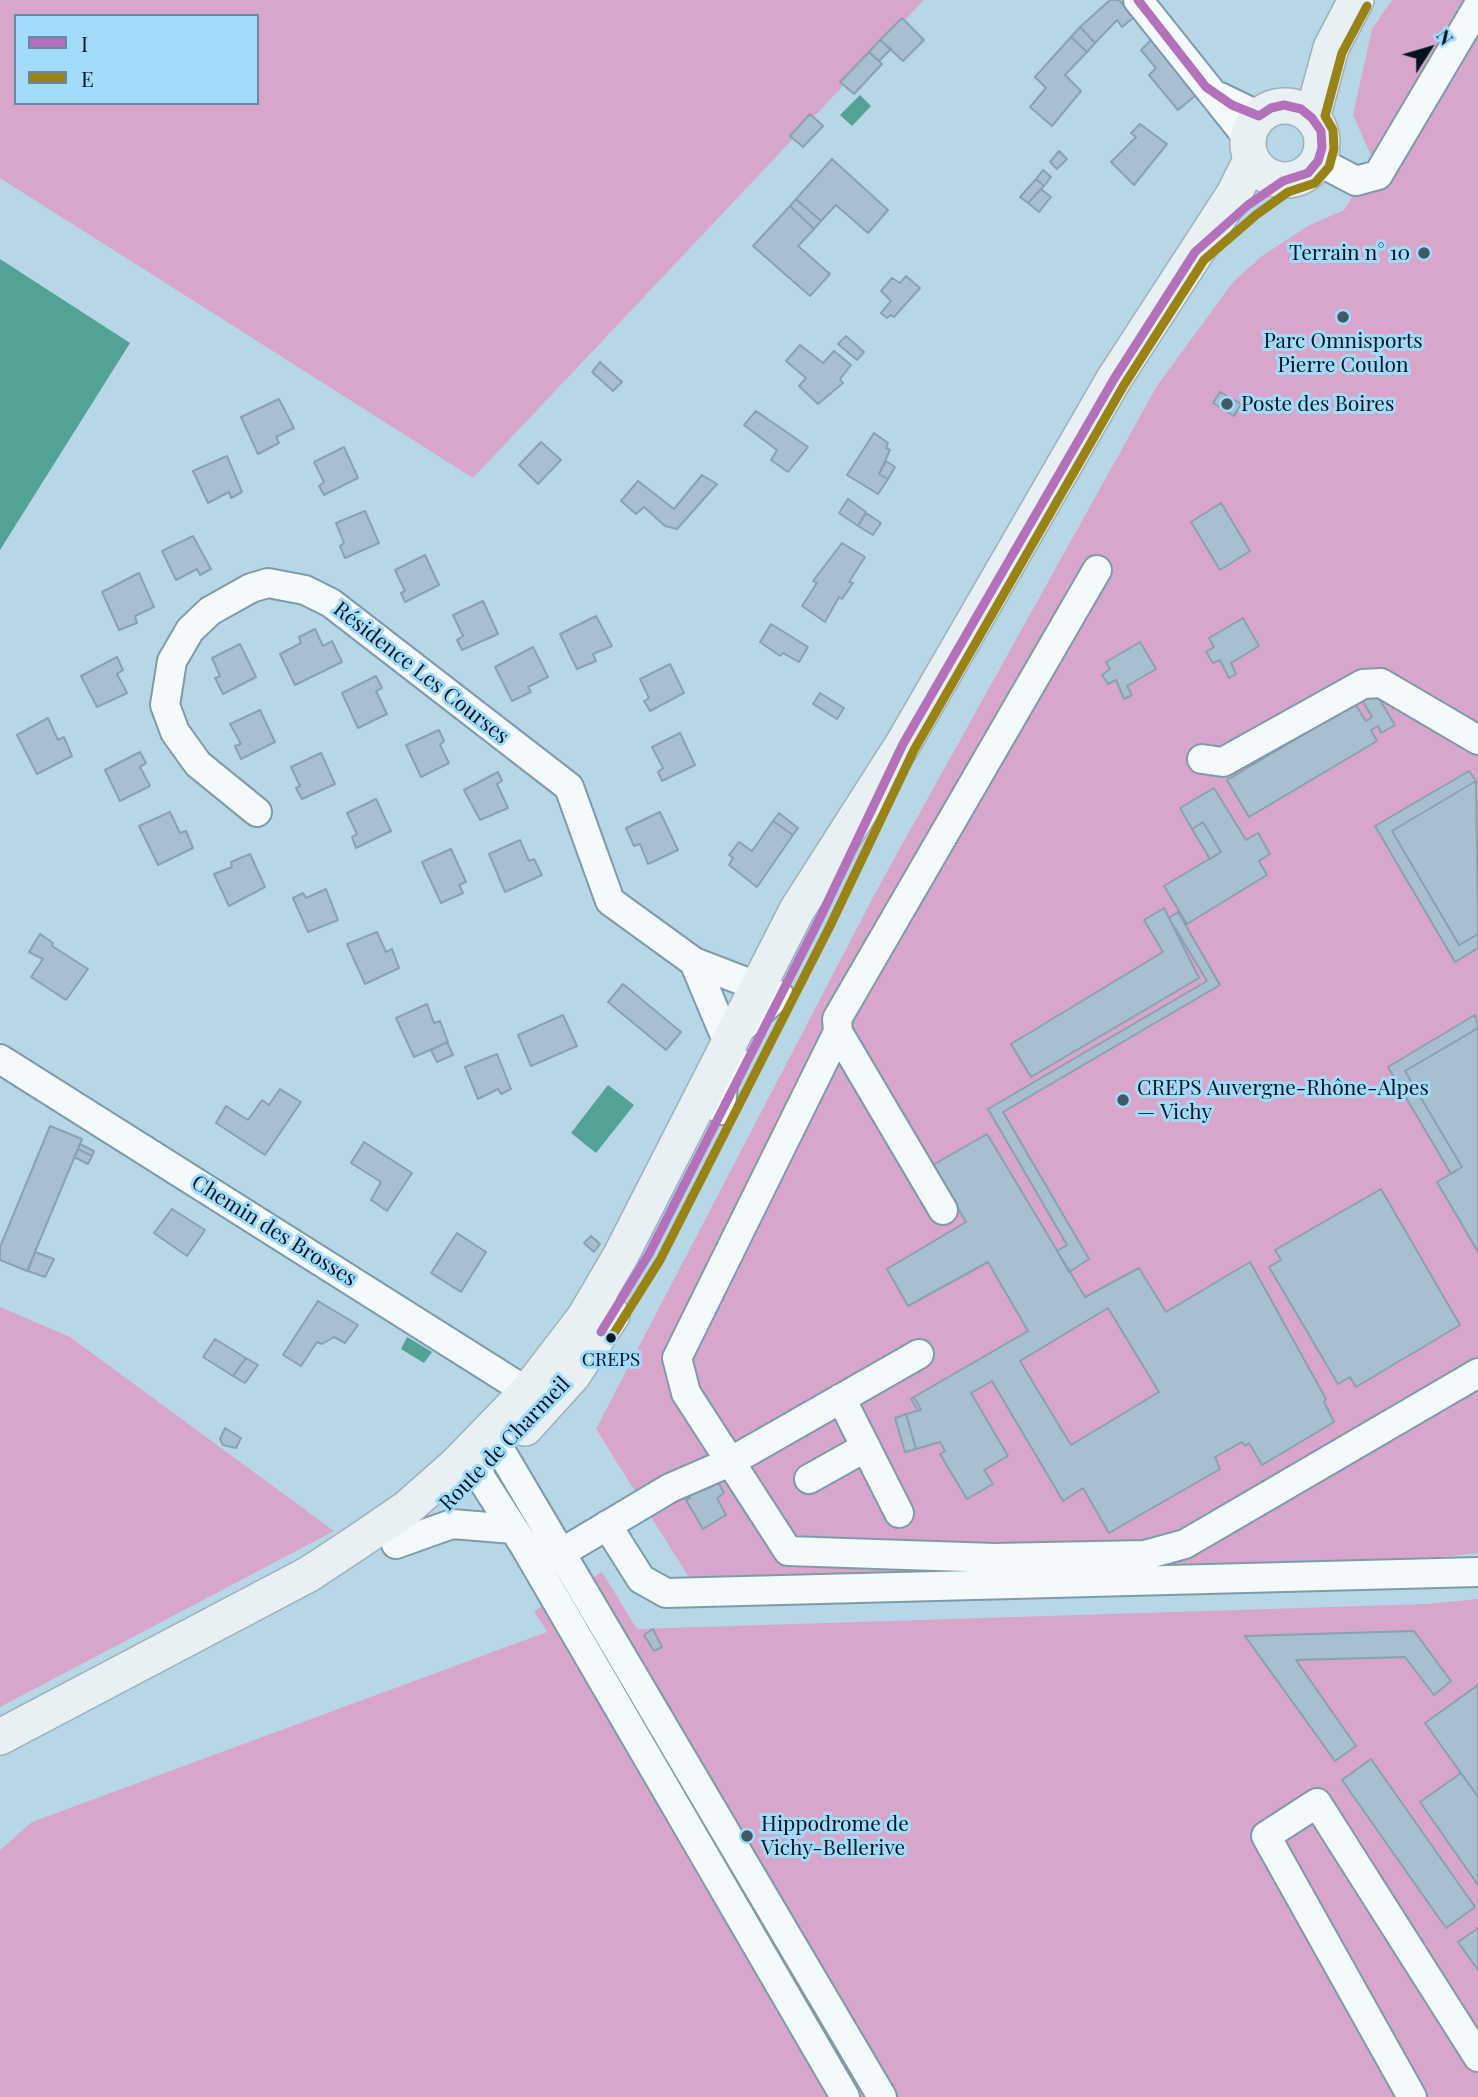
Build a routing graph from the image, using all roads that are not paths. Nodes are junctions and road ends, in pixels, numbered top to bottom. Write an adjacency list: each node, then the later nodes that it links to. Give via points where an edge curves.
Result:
1 (1138, 0): 5 (street, via 1206,87)
2 (1337, 0): 5 (main road, Route de Charmeil)
3 (1356, 0): 5 (main road, Route de Charmeil, via 1331,48)
4 (1478, 6): 6 (street, via 1378,175 1356,181)
5 (1271, 127): 6 (main road, via 1321,131); 7 (main road, via 1264,174); 8 (main road, Route de Charmeil)
6 (1318, 161): 7 (main road, Route de Charmeil, via 1308,173)
7 (1283, 181): 8 (main road, Route de Charmeil)
8 (1195, 252): 14 (main road, Route de Charmeil, via 1114,379 903,744 797,910)
9 (1097, 570): 15 (street, via 837,1019)
10 (1478, 740): 11 (street, via 1381,683 1363,684 1223,762)
11 (1202, 759)
12 (257, 812): 13 (street, Résidence Les Courses, via 198,764 175,732 165,705 172,661 190,630 210,611 268,583 305,590 331,603 569,788 610,901)
13 (694, 962): 14 (street, Résidence Les Courses); 14 (street, via 723,1031)
14 (757, 1008): 20 (main road, Route de Charmeil); 20 (main road, Route de Charmeil, via 721,1110 649,1254 573,1375)
15 (838, 1032): 17 (street); 23 (street, via 677,1358 685,1393)
16 (0, 1059): 20 (street, Chemin des Brosses)
17 (943, 1210)
18 (919, 1354): 21 (street)
19 (1478, 1373): 23 (street, via 1185,1544 1145,1555 994,1558 788,1551)
20 (537, 1397): 24 (main road, Route de Charmeil); 24 (main road, Route de Charmeil)
21 (841, 1398): 22 (street); 23 (street)
22 (866, 1447): 25 (street); 26 (street)
23 (730, 1462): 27 (street, via 670,1488)
24 (480, 1463): 28 (street); 29 (main road, Route de Charmeil, via 438,1513); 30 (street, via 546,1525); 33 (main road, Route de Charmeil, via 309,1574)
25 (809, 1479)
26 (900, 1513)
27 (607, 1525): 30 (street); 32 (street, via 641,1579 666,1593)
28 (513, 1529): 29 (street, via 452,1524); 31 (street)
29 (396, 1544): 34 (main road, Route de Charmeil, via 284,1615 164,1668)
30 (562, 1552): 31 (street); 37 (street)
31 (537, 1567): 36 (street)
32 (1478, 1572)
33 (0, 1737)
34 (0, 1758)
35 (1478, 2057): 38 (street, via 1317,1802 1266,1836)
36 (845, 2097)
37 (882, 2097)
38 (1412, 2097)

